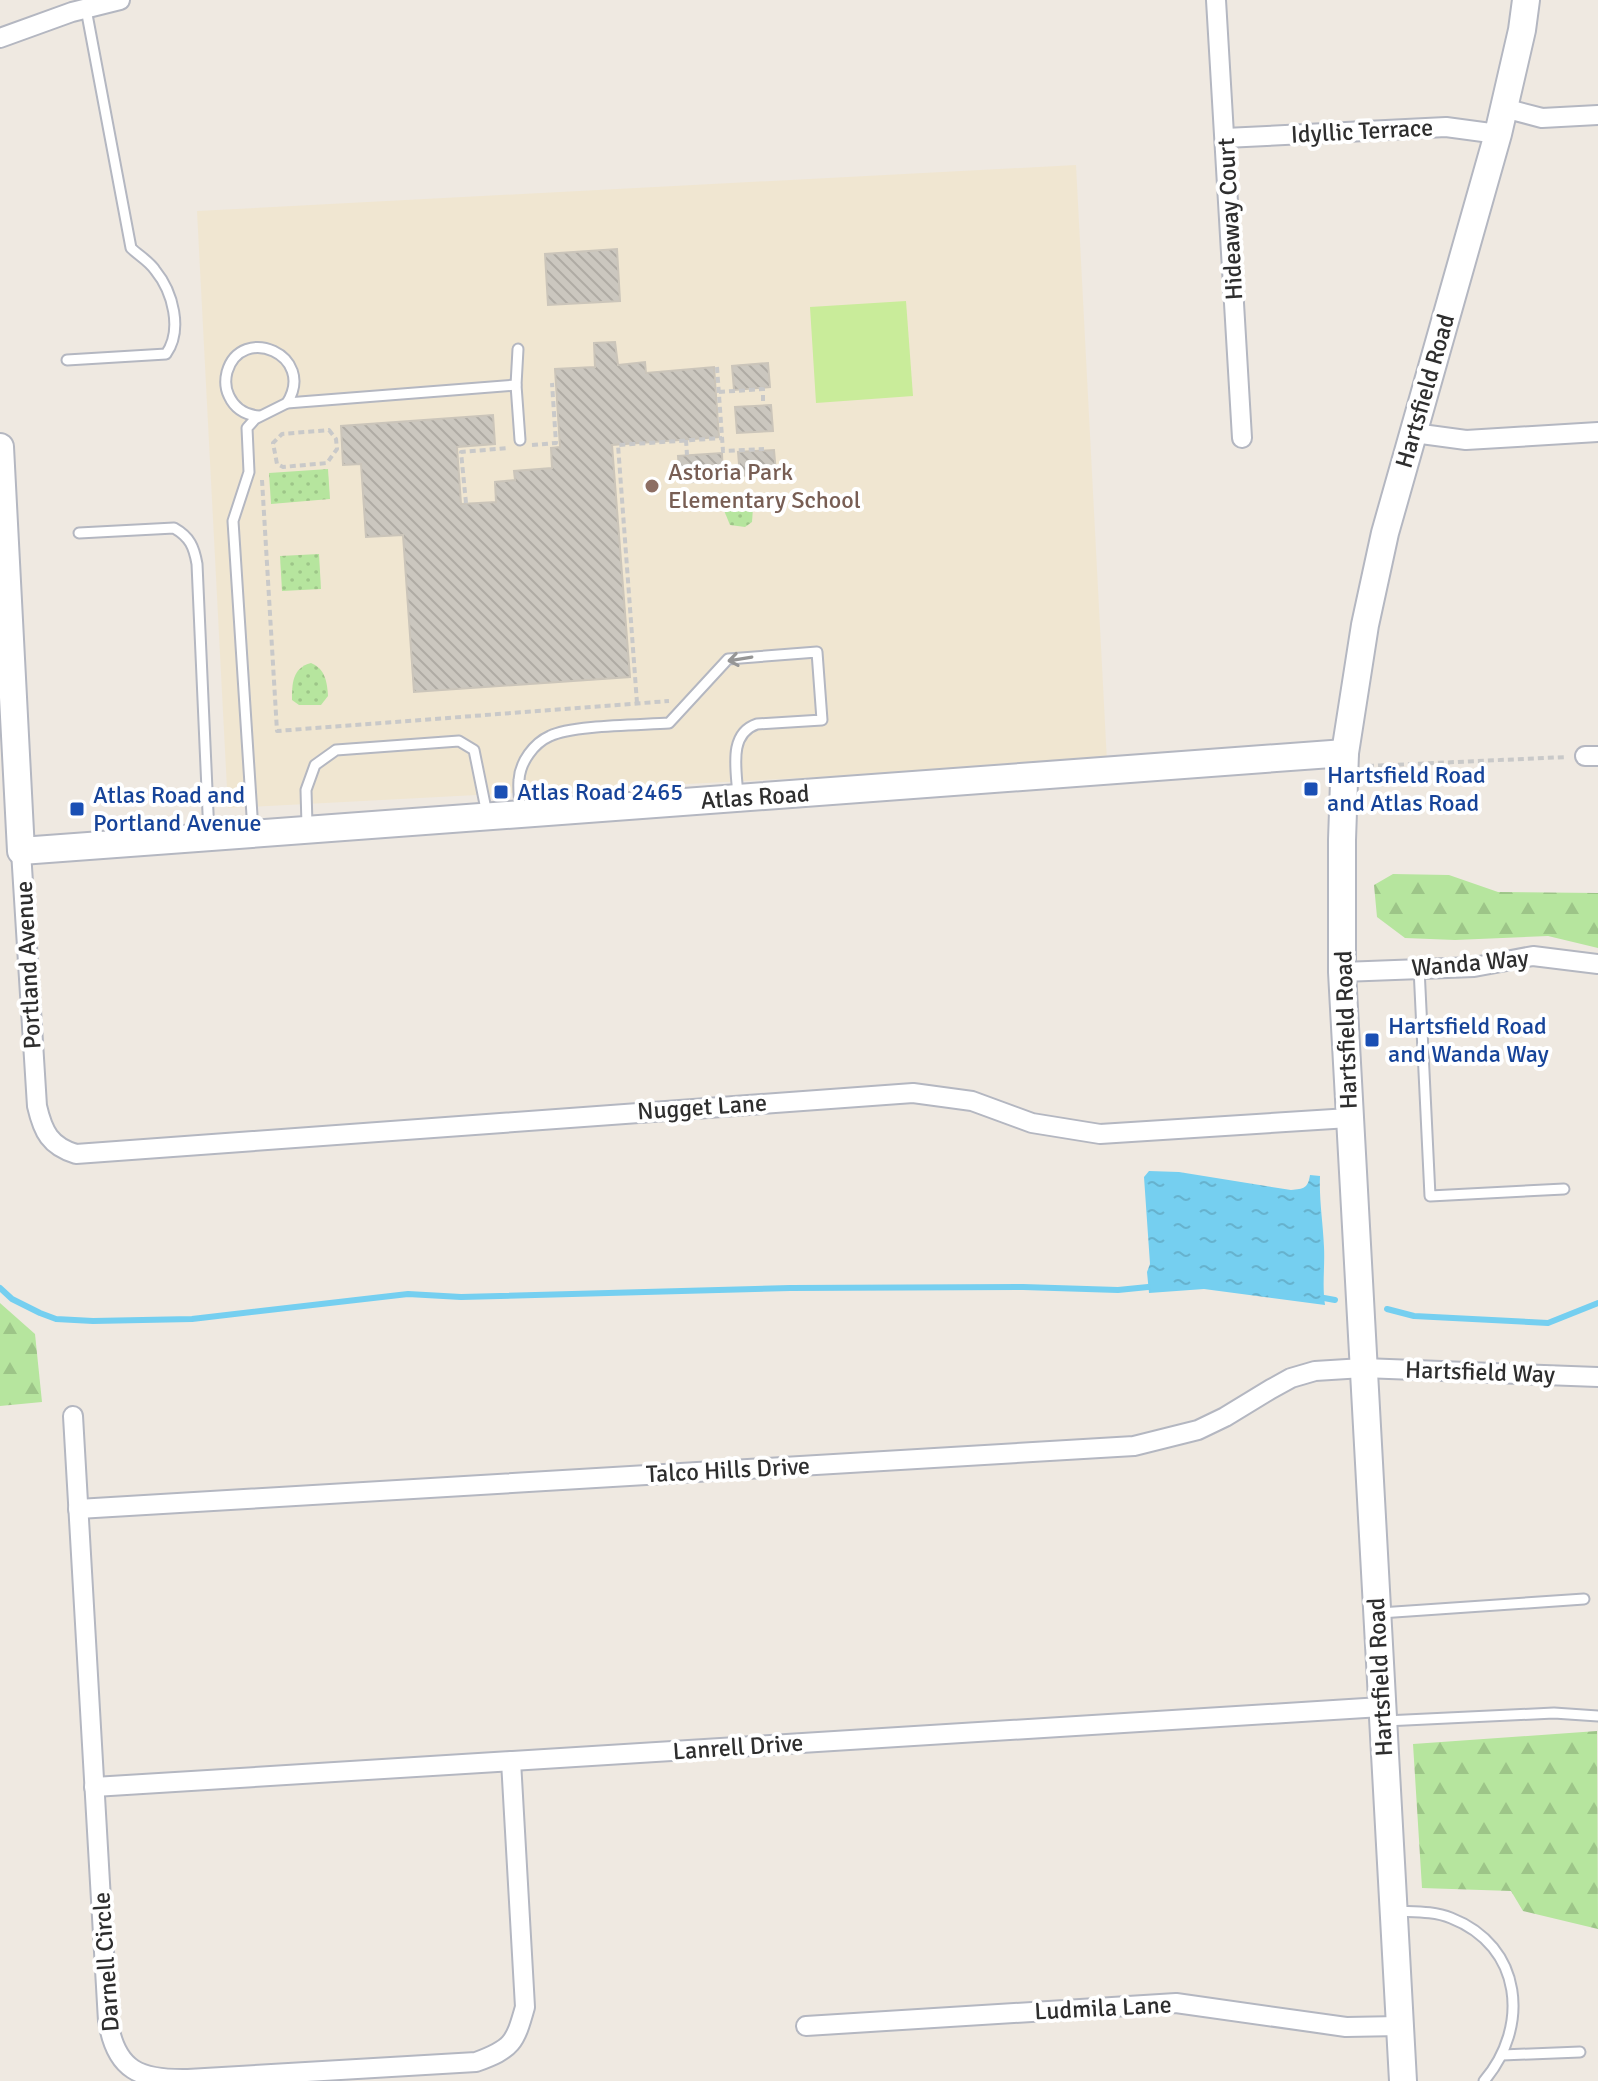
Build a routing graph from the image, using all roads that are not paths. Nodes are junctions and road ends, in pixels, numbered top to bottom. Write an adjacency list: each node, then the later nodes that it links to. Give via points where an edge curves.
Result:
1 (120, 0): 4 (street)
2 (1216, 0): 9 (street, Hideaway Court)
3 (1526, 0): 6 (street, Hartsfield Road)
4 (86, 9): 5 (street); 11 (lane, via 131,248 155,270 172,303 175,341 166,354)
5 (0, 38)
6 (1504, 108): 7 (street, via 1542,118); 8 (street, Hartsfield Road)
7 (1598, 115)
8 (1498, 134): 9 (street, Idyllic Terrace, via 1446,127); 16 (street, Hartsfield Road)
9 (1225, 138): 17 (street, Hideaway Court)
10 (518, 349): 12 (lane)
11 (67, 360)
12 (516, 385): 13 (lane); 18 (lane)
13 (287, 403): 14 (lane); 14 (lane, via 294,384 288,361 268,348 245,350 228,367 226,390 239,409)
14 (260, 416): 26 (lane, via 247,428 249,472 233,521)
15 (1598, 432): 16 (street, via 1466,440)
16 (1414, 433): 21 (street, Hartsfield Road, via 1365,625)
17 (1242, 438)
18 (520, 440)
19 (0, 447): 28 (street, Portland Avenue)
20 (79, 533): 27 (lane, via 174,528 187,534 194,549)
21 (1345, 760): 22 (street, Atlas Road); 31 (street, Hartsfield Road)
22 (738, 798): 23 (street, Atlas Road); 23 (lane, one-way to 23, via 736,752 747,727 822,720 817,652 728,659 669,723 549,736 524,761 518,778)
23 (521, 815): 24 (street, Atlas Road)
24 (488, 817): 25 (street, Atlas Road); 25 (lane, via 474,750 459,741 336,750 315,765 306,790)
25 (308, 830): 26 (street, Atlas Road)
26 (253, 834): 27 (street, Atlas Road)
27 (209, 838): 28 (street, Atlas Road)
28 (21, 851): 33 (street, Portland Avenue, via 37,1106)
29 (1598, 964): 30 (street, Wanda Way, via 1533,956 1474,967)
30 (1419, 968): 31 (street, Wanda Way); 34 (lane, via 1430,1196)
31 (1342, 972): 32 (street, Hartsfield Road)
32 (1349, 1118): 33 (street, Nugget Lane, via 1100,1134 1032,1123 972,1101 913,1093 100,1154 76,1154); 35 (street, Hartsfield Road)
33 (52, 1143)
34 (1564, 1189)
35 (1363, 1368): 36 (street, Hartsfield Way); 38 (street, Talco Hills Drive, via 1291,1378 1198,1430 1134,1446); 40 (street, Hartsfield Road)
36 (1598, 1377)
37 (73, 1416): 38 (street, Darnell Circle)
38 (78, 1509): 44 (street, Darnell Circle)
39 (1584, 1599): 40 (lane)
40 (1376, 1613): 41 (street, Hartsfield Road)
41 (1382, 1714): 42 (lane); 43 (street, Lanrell Drive); 45 (street, Hartsfield Road)
42 (1598, 1716)
43 (511, 1761): 44 (street, Lanrell Drive); 44 (street, Darnell Circle, via 525,2007 510,2046 476,2062 460,2063 167,2079 129,2066 111,2043 108,2021)
44 (94, 1787)
45 (1394, 1911): 47 (street, Hartsfield Road); 49 (lane, via 1452,1918 1493,1950 1511,1983 1515,2008)
46 (806, 2026): 47 (street, Ludmila Lane, via 1176,2003 1346,2027)
47 (1400, 2026): 50 (street, Hartsfield Road)
48 (1580, 2052): 49 (lane)
49 (1502, 2055): 51 (lane)
50 (1403, 2081)
51 (1484, 2081)

